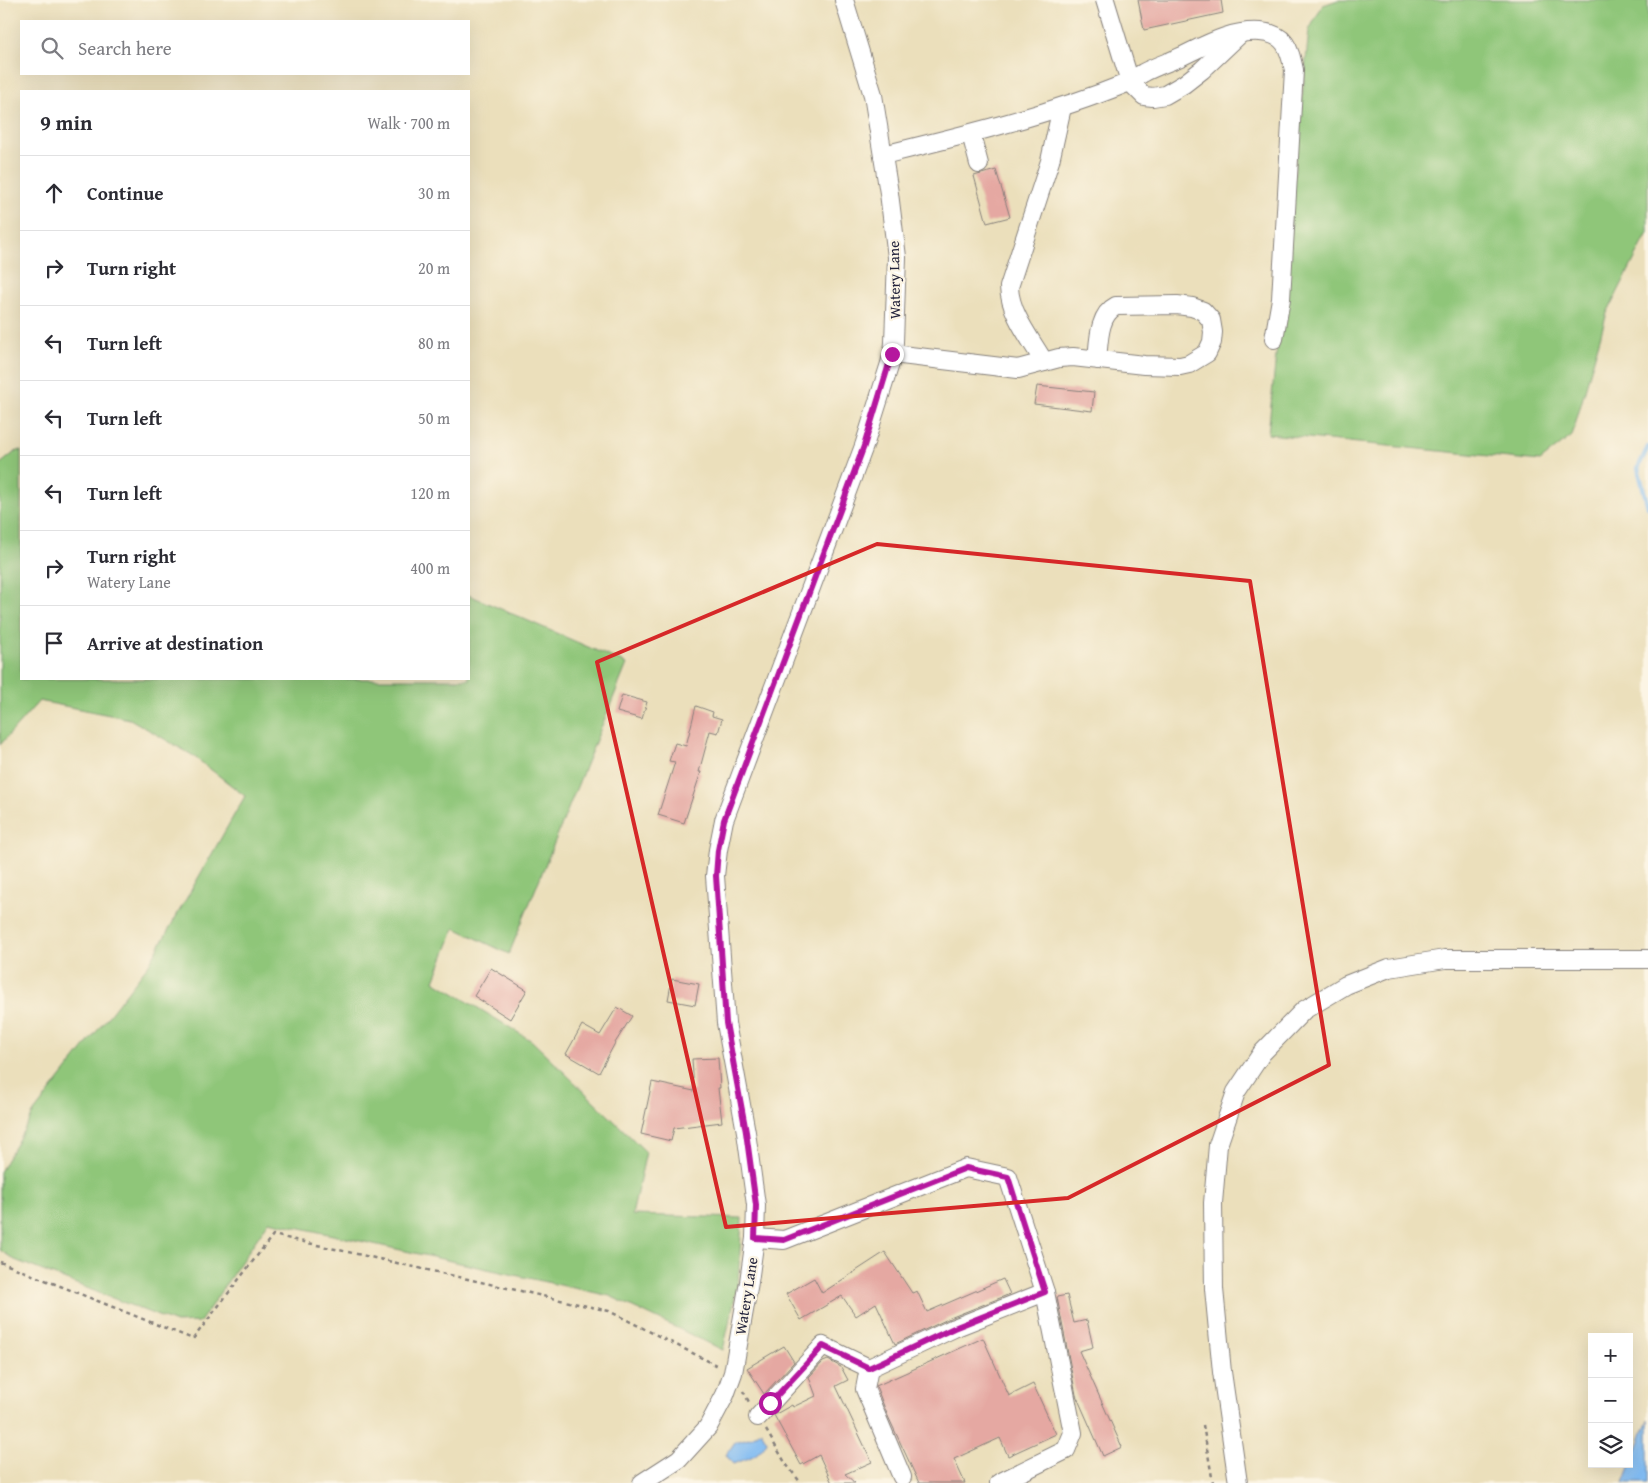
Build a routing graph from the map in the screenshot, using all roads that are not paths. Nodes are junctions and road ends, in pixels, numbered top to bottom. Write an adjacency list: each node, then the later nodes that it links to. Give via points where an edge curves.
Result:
1 (844, 0): 7 (street, Watery Lane, via 873,95)
2 (1105, 0): 4 (street)
3 (1242, 32): 4 (street, via 1143,73); 4 (street, via 1202,70 1165,95 1144,96); 9 (street, via 1277,36 1285,42 1294,70 1281,299)
4 (1130, 82): 5 (street)
5 (1062, 106): 6 (street); 12 (street, via 1050,161 1008,287 1014,310)
6 (971, 134): 7 (street); 8 (street)
7 (883, 155): 10 (street, Watery Lane, via 897,257)
8 (979, 164)
9 (1274, 339)
10 (892, 354): 12 (street, via 1018,369); 14 (street, Watery Lane, via 864,446 724,820 718,850 716,876 726,1023 756,1205)
11 (1097, 360): 11 (street, via 1144,365 1189,364 1207,353 1212,342 1211,320 1203,311 1192,307 1116,306 1105,317); 12 (street, via 1072,357)
12 (1044, 362)
13 (1648, 959): 21 (street, via 1445,959 1389,968 1346,985 1304,1010 1262,1053 1236,1092 1218,1145 1213,1203 1214,1289)
14 (755, 1238): 15 (street, via 784,1240 966,1168 1008,1177); 19 (street, Watery Lane, via 733,1373 725,1395 708,1428 680,1459)
15 (1045, 1292): 16 (street, via 954,1328); 20 (street, via 1073,1433 1066,1450)
16 (869, 1368): 17 (street, via 823,1346); 18 (street, via 865,1389)
17 (758, 1417)
18 (902, 1477)
19 (642, 1483)
20 (999, 1483)
21 (1238, 1483)

